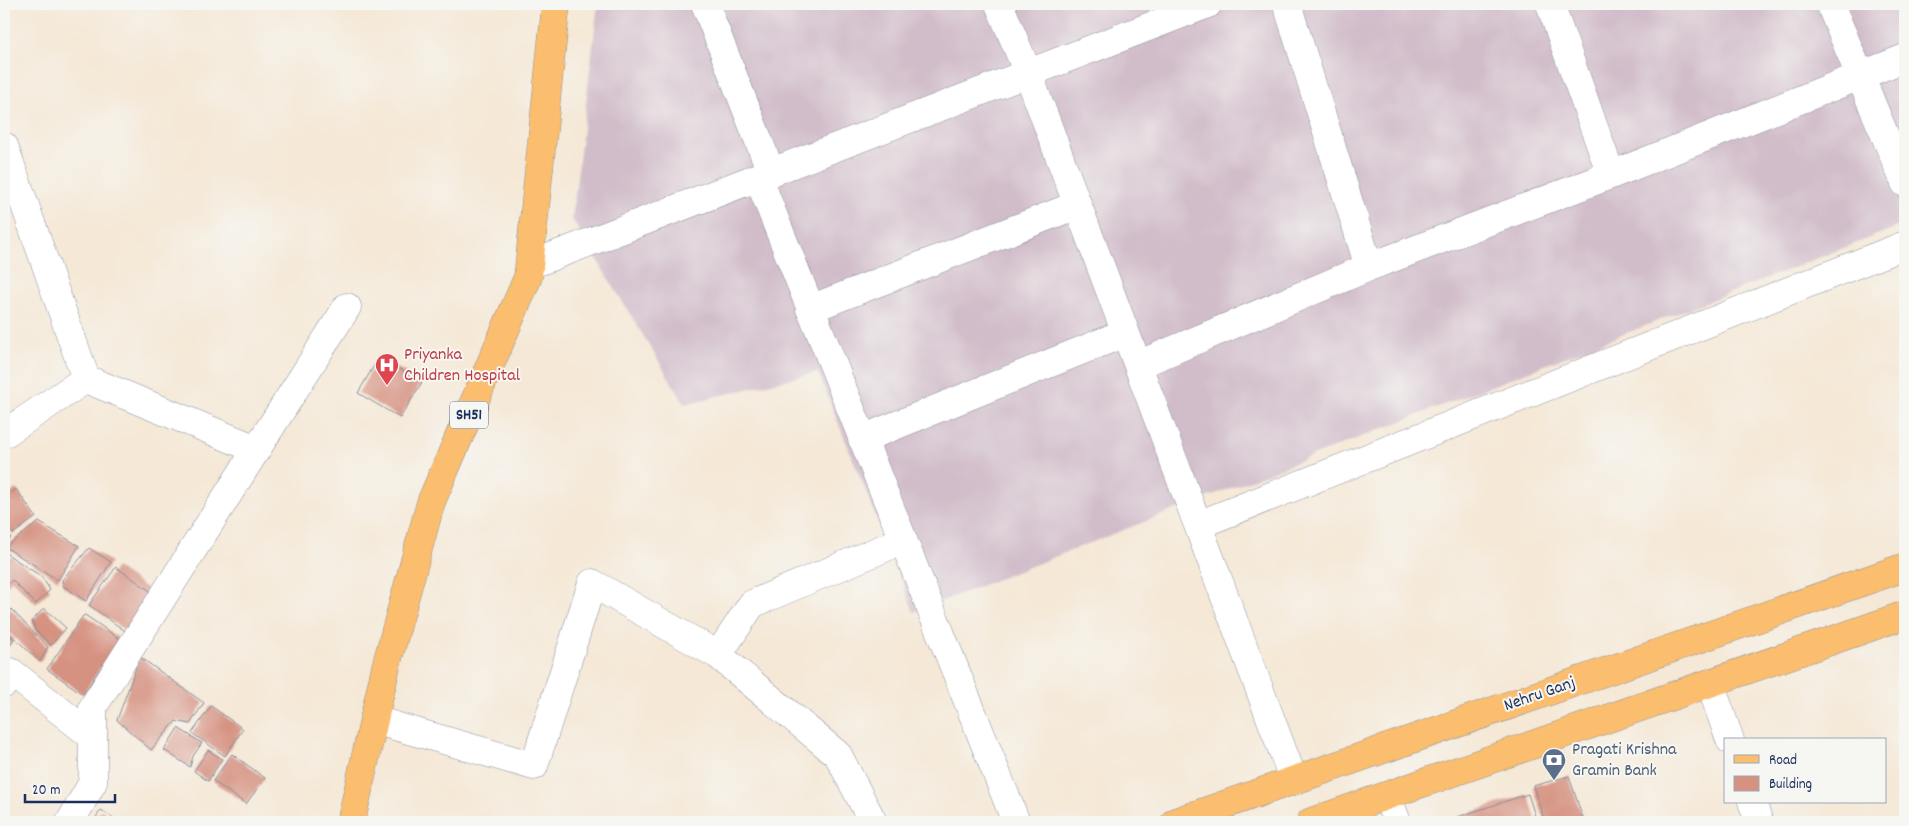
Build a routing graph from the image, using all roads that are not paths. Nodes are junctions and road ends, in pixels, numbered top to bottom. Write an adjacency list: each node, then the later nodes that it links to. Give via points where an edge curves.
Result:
1 (556, 4): 17 (main road, SH51)
2 (704, 4): 13 (street)
3 (1000, 4): 9 (street)
4 (1208, 4): 9 (street)
5 (1287, 4): 18 (street)
6 (1550, 4): 12 (street)
7 (1830, 4): 10 (street)
8 (1905, 58): 10 (street)
9 (1028, 73): 13 (street); 15 (street)
10 (1860, 74): 12 (street); 14 (street)
11 (4, 146): 23 (street)
12 (1611, 174): 18 (street)
13 (764, 175): 17 (street); 20 (street)
14 (1905, 183)
15 (1077, 205): 20 (street); 21 (street)
16 (1905, 246): 27 (street)
17 (530, 265): 34 (main road, SH51, via 528,277 431,502)
18 (1369, 267): 22 (street)
19 (347, 307): 26 (street)
20 (810, 309): 25 (street)
21 (1126, 333): 22 (street); 25 (street)
22 (1138, 364): 27 (street)
23 (86, 379): 24 (street); 26 (street)
24 (4, 434)
25 (862, 439): 28 (street)
26 (256, 450): 35 (street, via 93,707)
27 (1198, 525): 37 (street)
28 (903, 540): 31 (street, via 752,604); 43 (street)
29 (1905, 567): 37 (main road, Nehru Ganj)
30 (1905, 615): 33 (main road)
31 (718, 655): 34 (street, via 592,582 534,766); 42 (street, via 838,755)
32 (4, 684): 35 (street, via 11,672)
33 (1710, 684): 36 (street); 38 (main road)
34 (374, 720): 41 (main road, SH51)
35 (93, 737): 40 (street, via 93,782)
36 (1729, 738)
37 (1294, 781): 44 (main road, Nehru Ganj)
38 (1387, 796): 45 (main road); 46 (street)
39 (1753, 804): 47 (street)
40 (70, 822)
41 (351, 822)
42 (873, 822)
43 (1016, 822)
44 (1175, 822)
45 (1311, 822)
46 (1397, 822)
47 (1759, 822)

